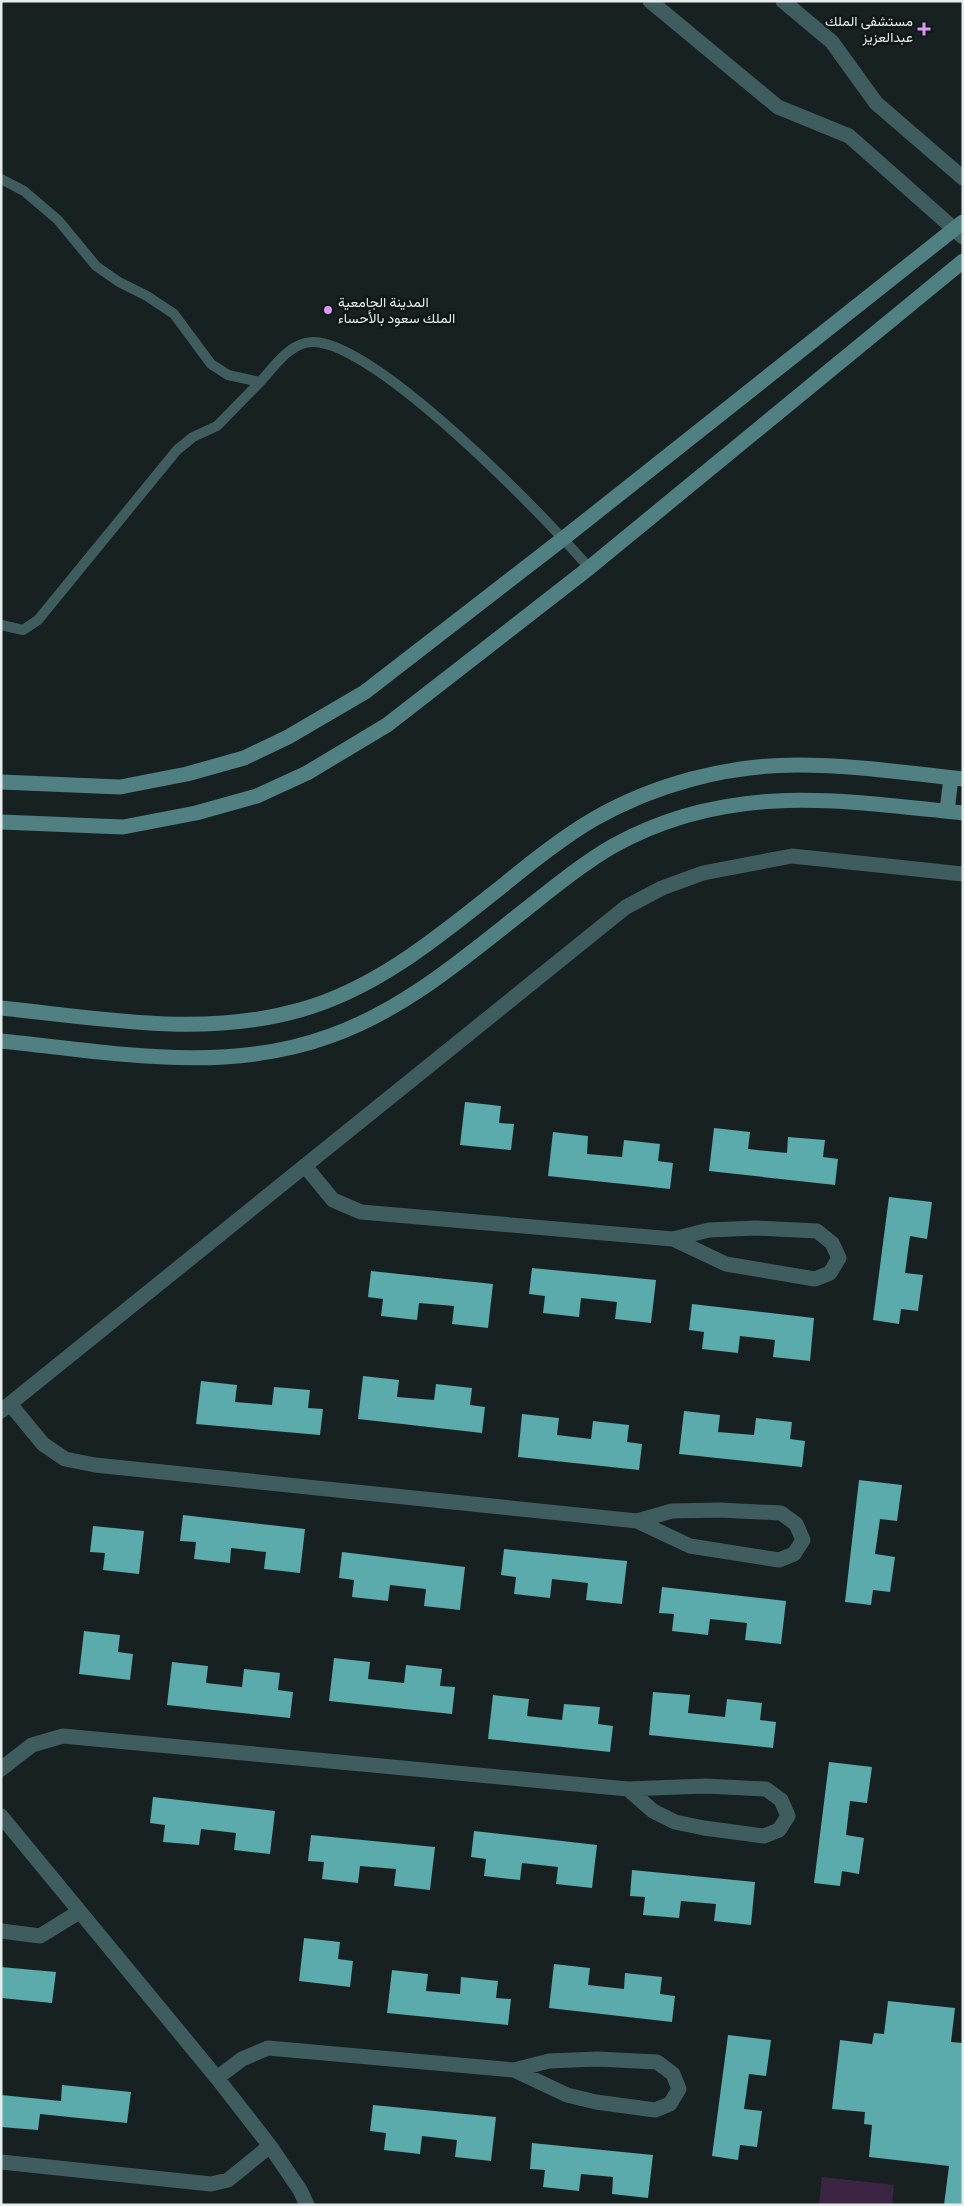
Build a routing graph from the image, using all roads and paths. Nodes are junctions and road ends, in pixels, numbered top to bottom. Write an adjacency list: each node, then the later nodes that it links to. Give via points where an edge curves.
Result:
1 (650, 1): 5 (street, via 778,107 849,136)
2 (783, 1): 3 (street, via 832,42 876,103)
3 (963, 178)
4 (1, 179): 7 (lane, via 24,191 58,220 96,266 174,314 211,364 228,375)
5 (960, 229): 8 (main road)
6 (963, 261): 9 (main road)
7 (260, 382): 8 (lane, via 288,350 312,342 338,347 381,372 450,428); 10 (lane, via 217,426 193,436 176,450 38,620 23,630)
8 (564, 538): 9 (lane); 12 (main road, via 365,692 288,737 244,758 187,774 120,787)
9 (589, 568): 15 (main road, via 387,725 307,773 258,796 196,813 123,827)
10 (1, 625)
11 (957, 778): 13 (main road); 17 (main road, via 796,765 717,773 653,791 594,819 543,853 432,942 374,979 341,996 300,1010 238,1022 195,1025 138,1023)
12 (1, 782)
13 (947, 811): 14 (main road); 18 (main road, via 787,799 722,805 665,822 614,846 581,867 442,975 386,1012 328,1037 293,1046 211,1059 137,1056)
14 (963, 813)
15 (1, 822)
16 (963, 874): 19 (street, via 792,856 703,873 662,888 626,907)
17 (1, 1008)
18 (1, 1041)
19 (305, 1166): 20 (street, via 333,1200 361,1212); 21 (street)
20 (673, 1239): 20 (street, via 726,1264 815,1279 830,1272 839,1258 832,1243 817,1231 709,1230)
21 (6, 1407): 22 (street, via 44,1444 65,1459 87,1464)
22 (637, 1521): 22 (street, via 690,1546 779,1560 794,1554 803,1540 796,1524 781,1513 672,1511)
23 (1, 1769): 24 (street, via 32,1745 63,1736)
24 (628, 1789): 24 (street, via 653,1811 675,1822 704,1828 764,1836 779,1830 788,1816 781,1800 766,1789 705,1786)
25 (1, 1816): 26 (street)
26 (79, 1912): 27 (street, via 40,1936); 29 (street)
27 (1, 1931)
28 (514, 2070): 28 (street, via 567,2095 655,2110 670,2104 679,2090 673,2074 657,2062 549,2061); 29 (street, via 268,2048 242,2059)
29 (217, 2078): 30 (street)
30 (270, 2146): 31 (street, via 228,2180 211,2184); 32 (street)
31 (1, 2162)
32 (307, 2205)

